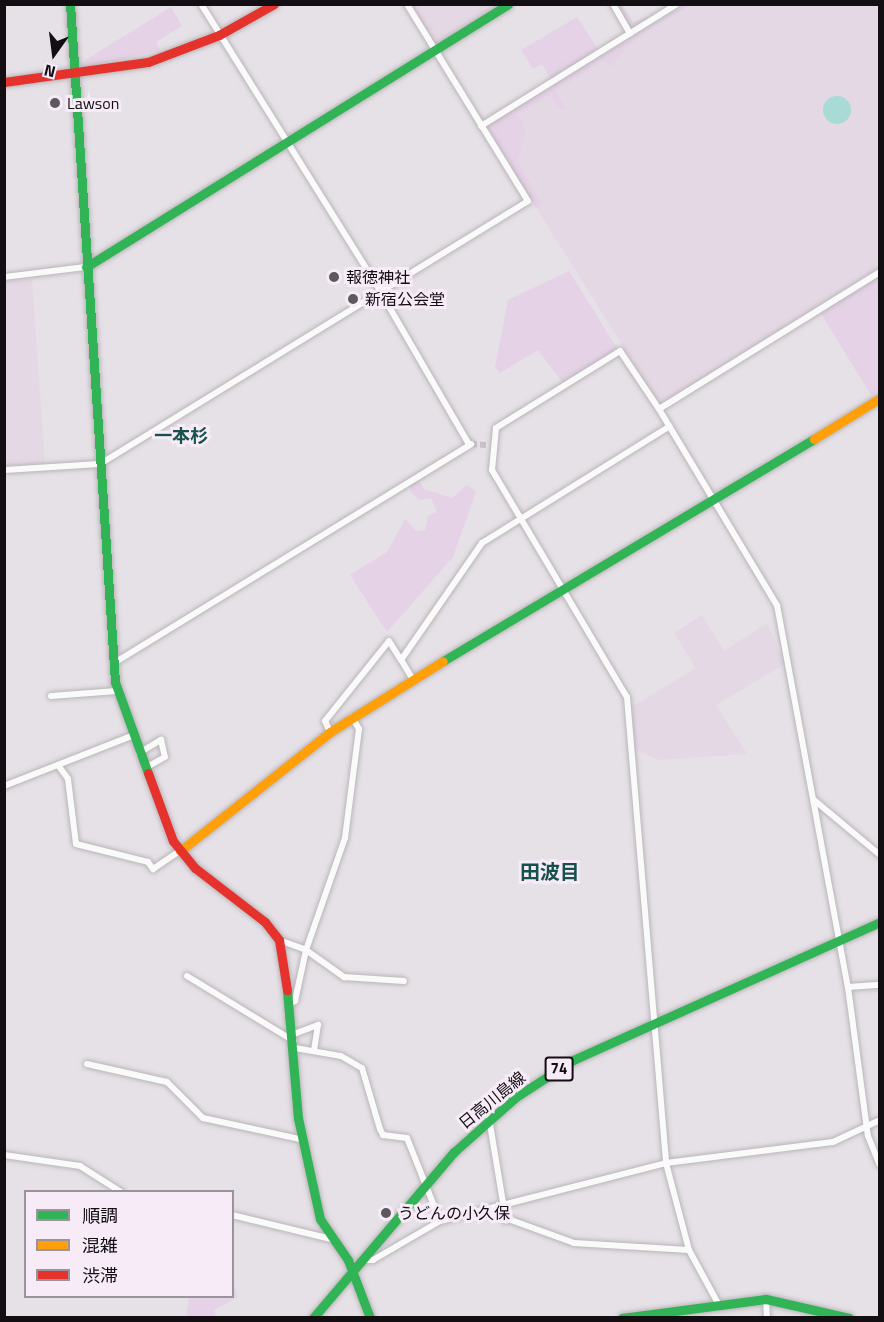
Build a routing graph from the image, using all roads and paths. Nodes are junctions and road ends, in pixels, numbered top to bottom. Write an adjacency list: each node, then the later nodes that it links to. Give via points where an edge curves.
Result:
1 (70, 4): 11 (street)
2 (201, 4): 9 (street)
3 (274, 4): 9 (street)
4 (407, 4): 10 (street)
5 (508, 4): 10 (street)
6 (613, 4): 8 (street)
7 (677, 4): 8 (street)
8 (630, 33): 13 (street)
9 (219, 35): 11 (street, via 148,62); 14 (street)
10 (435, 50): 13 (street); 14 (street)
11 (74, 76): 12 (street); 15 (street)
12 (4, 82)
13 (482, 126): 18 (street, via 528,201)
14 (286, 142): 15 (street); 18 (street)
15 (86, 267): 17 (street); 22 (street)
16 (879, 272): 20 (street)
17 (4, 277)
18 (380, 291): 22 (street); 28 (street, via 470,443)
19 (879, 398): 24 (street)
20 (659, 409): 21 (street); 25 (street, via 620,351 501,424 489,445 494,477)
21 (670, 426): 24 (street); 25 (street)
22 (100, 464): 23 (street); 28 (street)
23 (4, 470)
24 (714, 500): 26 (street); 39 (street, via 777,605)
25 (520, 519): 26 (street); 27 (street, via 476,550)
26 (565, 592): 29 (street); 51 (street, via 627,697)
27 (401, 660): 29 (street); 33 (street, via 389,641 325,721)
28 (114, 663): 30 (street)
29 (412, 678): 32 (street)
30 (117, 691): 31 (street); 34 (street)
31 (51, 696)
32 (352, 717): 33 (street); 45 (street, via 359,729 345,838)
33 (330, 732): 40 (street)
34 (134, 735): 35 (street); 36 (street)
35 (139, 753): 37 (street); 37 (street, via 161,740 165,757)
36 (58, 765): 38 (street); 40 (street, via 68,779 76,844 148,862 153,869)
37 (144, 768): 40 (street)
38 (4, 786)
39 (814, 800): 41 (street); 44 (street)
40 (180, 851): 43 (street, via 266,922)
41 (879, 855)
42 (879, 922): 44 (street, 日高川島線 / 74)
43 (279, 940): 45 (street); 50 (street)
44 (840, 940): 49 (street); 51 (street, 日高川島線 / 74)
45 (306, 950): 47 (street, via 344,977); 50 (street, via 295,1001)
46 (187, 976): 52 (street)
47 (404, 981)
48 (879, 985): 49 (street)
49 (848, 987): 57 (street)
50 (289, 1004): 52 (street)
51 (655, 1023): 55 (street, 日高川島線 / 74, via 573,1060); 60 (street)
52 (294, 1041): 53 (street); 53 (street, via 318,1025); 58 (street, via 296,1099)
53 (314, 1052): 62 (street, via 341,1056 362,1068 383,1135 407,1138)
54 (87, 1064): 58 (street, via 167,1082 203,1118)
55 (489, 1118): 62 (street, 日高川島線 / 74); 64 (street)
56 (879, 1120): 57 (street)
57 (866, 1125): 60 (street, via 833,1142); 61 (street)
58 (304, 1140): 69 (street, via 320,1219)
59 (4, 1155): 63 (street, via 80,1166)
60 (666, 1164): 64 (street); 70 (street)
61 (879, 1165)
62 (423, 1187): 67 (street); 71 (street, 日高川島線 / 74)
63 (119, 1190)
64 (505, 1207): 65 (street); 68 (street)
65 (489, 1212): 67 (street); 68 (street)
66 (234, 1215): 69 (street)
67 (440, 1221): 71 (street, via 373,1260)
68 (506, 1221): 70 (street, via 574,1243)
69 (331, 1239): 72 (street)
70 (689, 1250): 74 (street)
71 (362, 1260): 72 (street, 日高川島線 / 74)
72 (352, 1273): 77 (street, 日高川島線 / 74); 78 (street)
73 (766, 1299): 74 (street); 75 (street); 80 (street)
74 (719, 1305): 76 (street)
75 (807, 1306): 81 (street); 82 (street)
76 (685, 1315): 79 (street)
77 (313, 1317)
78 (370, 1317)
79 (622, 1317)
80 (767, 1317)
81 (808, 1317)
82 (849, 1317)

